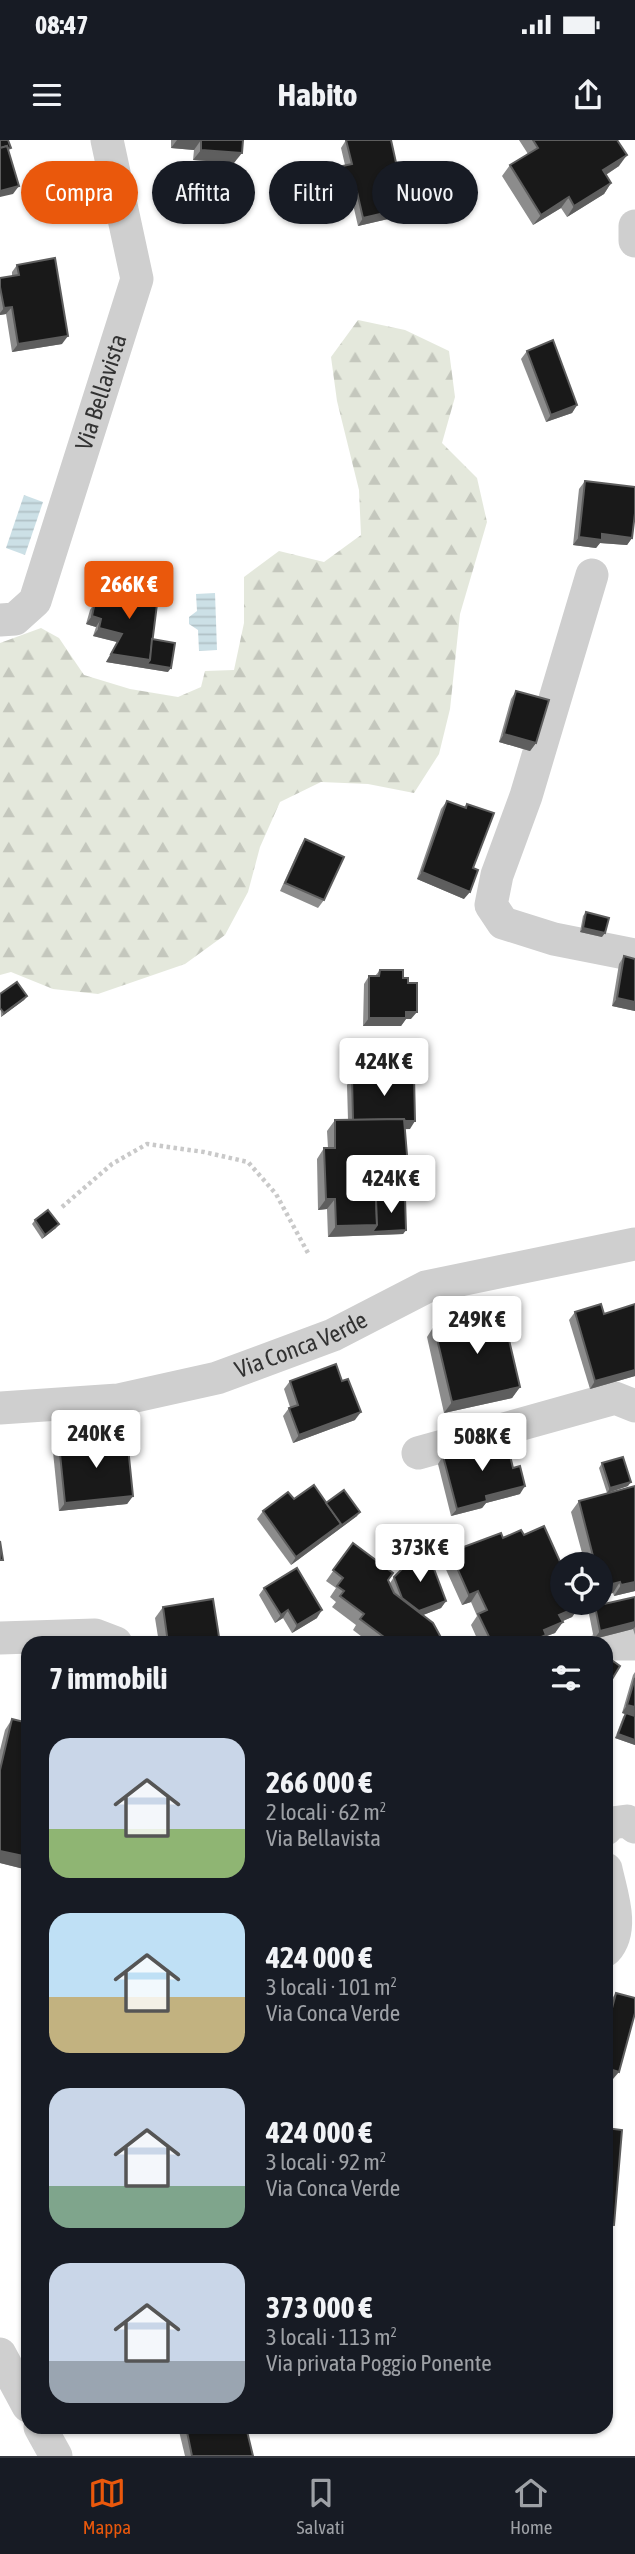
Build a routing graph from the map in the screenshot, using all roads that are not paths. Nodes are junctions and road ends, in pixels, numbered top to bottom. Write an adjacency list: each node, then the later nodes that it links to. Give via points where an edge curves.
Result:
1 (107, 140): 5 (street, Via Bellavista, via 137,279 35,601 15,619)
2 (635, 226): 3 (street)
3 (635, 241)
4 (593, 575): 6 (street, via 491,905 503,923 554,939)
5 (0, 620)
6 (635, 955)
7 (635, 1244): 9 (street, Via Conca Verde, via 426,1287 333,1335 217,1378 118,1400)
8 (635, 1406): 10 (street, via 615,1398)
9 (0, 1408)
10 (418, 1454)
11 (63, 1636): 12 (street)
12 (98, 1636)
13 (21, 1637): 14 (street)
14 (0, 1638)
15 (613, 1644): 16 (street)
16 (635, 1644)
17 (613, 1823): 18 (street, via 626,1821)
18 (635, 1827)
19 (613, 1903): 20 (street)
20 (613, 1937)
21 (0, 2354): 22 (street)
22 (21, 2393)
23 (44, 2434): 24 (street)
24 (56, 2456)

